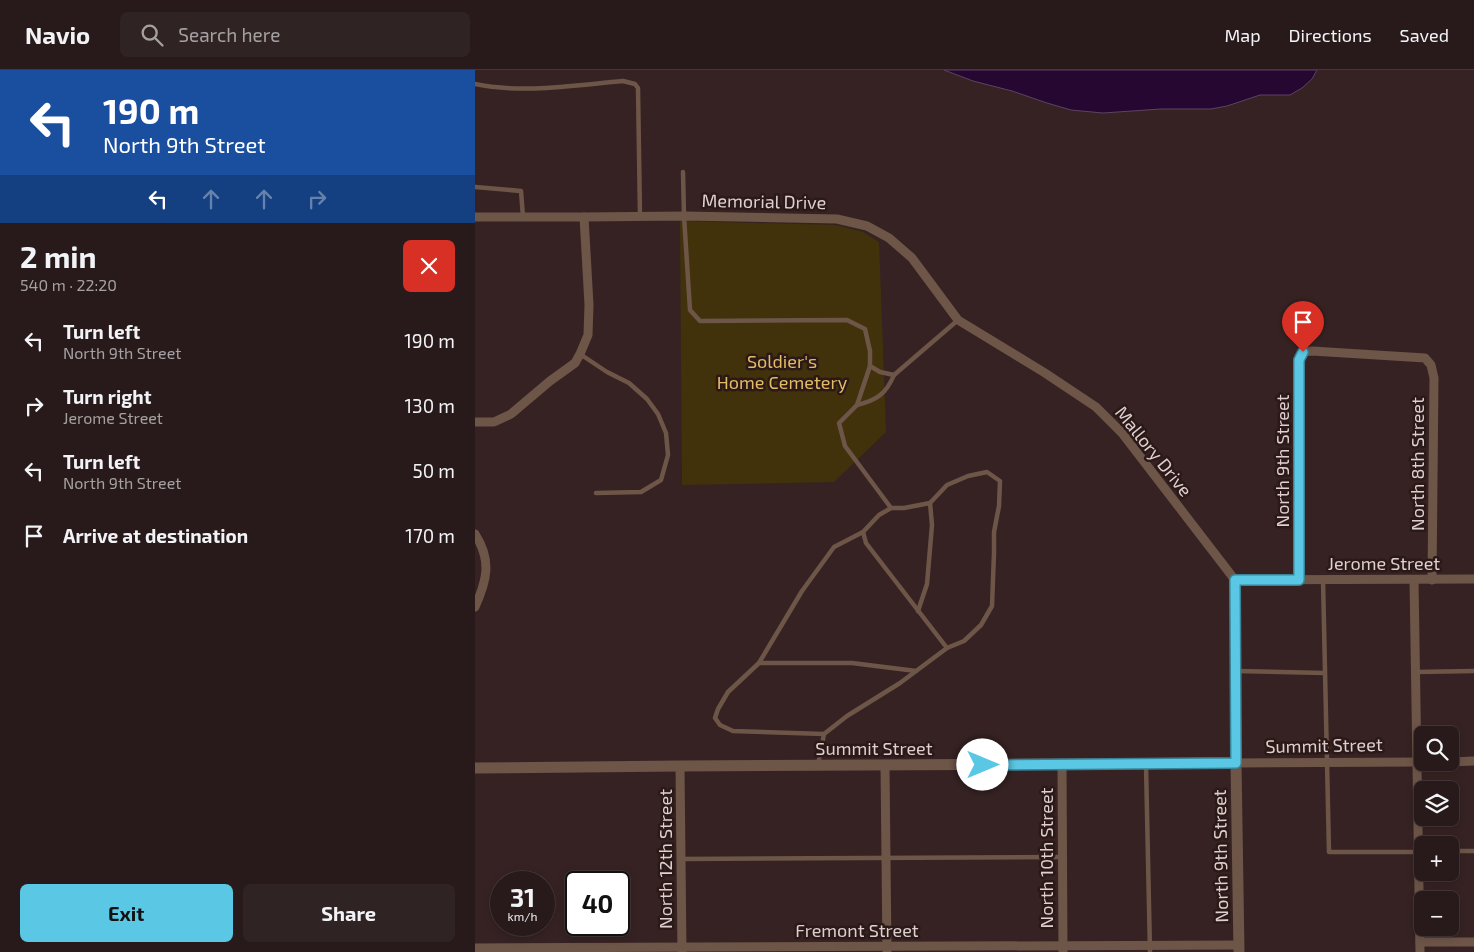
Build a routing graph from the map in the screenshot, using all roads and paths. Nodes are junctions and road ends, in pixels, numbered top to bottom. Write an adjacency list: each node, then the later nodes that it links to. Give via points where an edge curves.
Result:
1 (475, 84): 7 (lane, via 516,89 623,81 635,84 638,88)
2 (683, 172): 4 (lane)
3 (475, 187): 6 (lane, via 521,192)
4 (684, 216): 7 (street, Memorial Drive); 9 (street, Memorial Drive, via 837,218 867,226 889,238 912,258); 13 (lane, via 690,310 700,321 847,320 865,329)
5 (475, 217): 6 (street, Memorial Drive)
6 (523, 217): 8 (street, Memorial Drive)
7 (640, 217): 8 (street, Memorial Drive)
8 (584, 218): 12 (street, via 589,305 588,335)
9 (958, 320): 10 (street, Memorial Drive); 14 (lane)
10 (1003, 348): 23 (street, Mallory Drive, via 1096,407 1116,426)
11 (1312, 350): 24 (street, North 9th Street, via 1303,352 1299,360); 27 (street, North 8th Street, via 1425,358 1431,365 1434,378)
12 (580, 354): 16 (street, via 575,363 511,414 494,422); 17 (lane, via 629,383 647,399 666,433 668,455 661,480 641,492)
13 (871, 366): 14 (lane); 15 (lane)
14 (894, 375): 15 (lane, via 888,389 871,402)
15 (857, 405): 19 (lane, via 839,423 845,446)
16 (475, 422)
17 (596, 493)
18 (931, 503): 19 (lane); 29 (lane, via 927,584); 30 (lane, via 947,485 969,476 987,472 1001,481 994,532 992,606 981,625 964,640)
19 (891, 508): 20 (lane)
20 (863, 532): 29 (lane, via 866,543); 31 (lane, via 834,547 802,591)
21 (475, 534): 28 (street, via 487,567)
22 (1474, 579): 27 (street, Jerome Street)
23 (1235, 580): 24 (street, Jerome Street); 33 (street, North 9th Street)
24 (1299, 580): 25 (street, Jerome Street)
25 (1323, 580): 26 (street, Jerome Street); 36 (lane)
26 (1414, 580): 27 (street, Jerome Street); 35 (street)
27 (1432, 580)
28 (475, 607)
29 (918, 611): 30 (lane)
30 (947, 648): 32 (lane)
31 (759, 663): 32 (lane, via 852,663); 38 (lane, via 728,692 715,718 720,725 733,732)
32 (916, 671): 38 (lane)
33 (1235, 671): 36 (lane); 43 (street, North 9th Street)
34 (1474, 671): 35 (lane)
35 (1415, 672): 37 (street)
36 (1325, 673): 39 (lane)
37 (1418, 726)
38 (824, 734): 47 (lane)
39 (1328, 762): 40 (street, Summit Street); 43 (street, Summit Street); 53 (lane, via 1329,852)
40 (1414, 762)
41 (1459, 762): 42 (street)
42 (1474, 762)
43 (1236, 763): 45 (street, Summit Street); 62 (street, North 9th Street)
44 (1062, 764): 45 (street, Summit Street); 48 (street, Summit Street); 55 (street, North 10th Street)
45 (1146, 764): 65 (lane)
46 (680, 766): 47 (street, Summit Street); 49 (street, Summit Street); 57 (street, North 12th Street)
47 (817, 766): 48 (street, Summit Street)
48 (885, 766): 56 (street)
49 (475, 768)
50 (1420, 771): 51 (street)
51 (1420, 836)
52 (1474, 851): 54 (lane)
53 (1414, 852)
54 (1459, 852)
55 (1062, 857): 56 (lane); 64 (street, North 10th Street)
56 (886, 858): 57 (lane); 63 (street)
57 (681, 859): 66 (street, North 12th Street)
58 (1420, 881): 60 (street)
59 (1474, 942): 60 (street)
60 (1420, 947)
61 (475, 948): 66 (street, Fremont Street)
62 (1239, 948): 65 (street, Fremont Street)
63 (887, 949): 64 (street, Fremont Street); 66 (street, Fremont Street)
64 (1063, 949): 65 (street, Fremont Street)
65 (1150, 949)
66 (682, 950)

